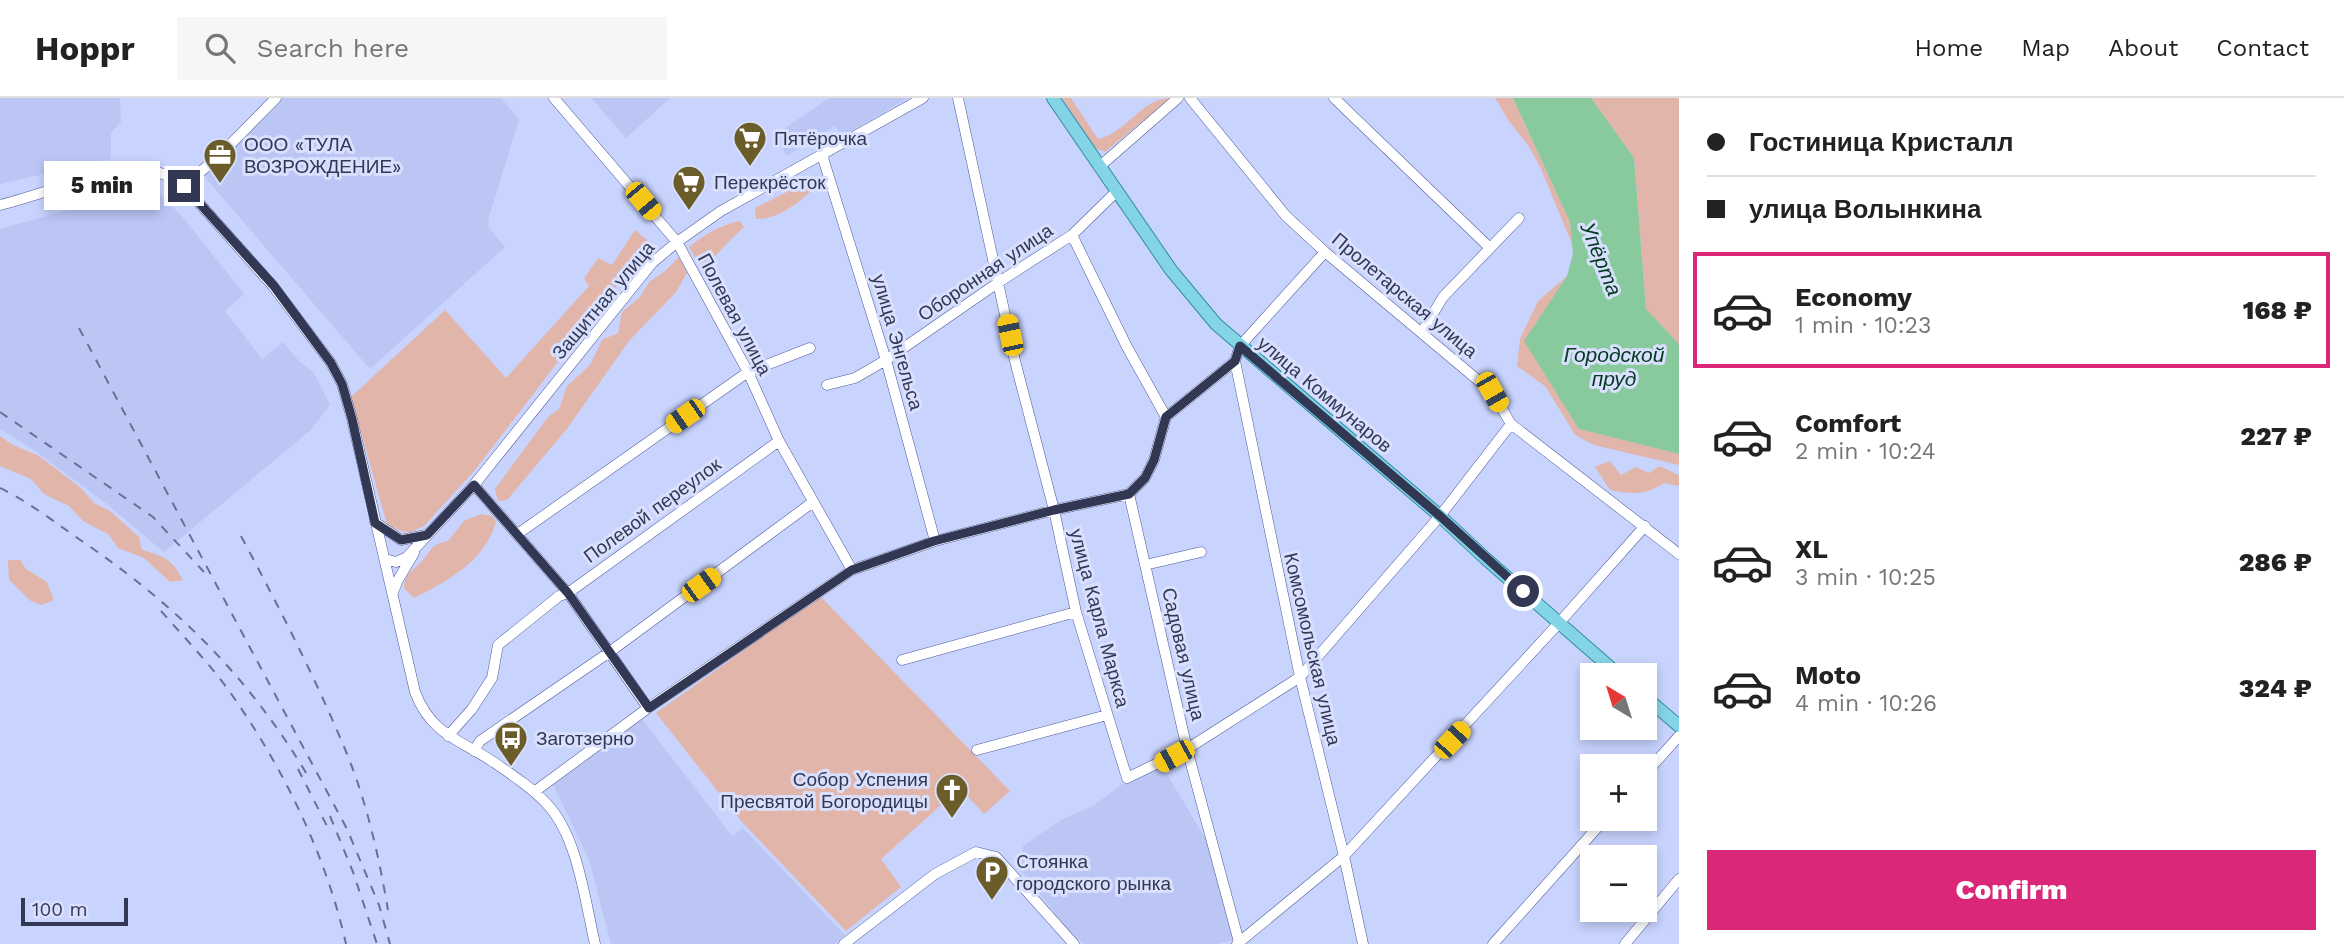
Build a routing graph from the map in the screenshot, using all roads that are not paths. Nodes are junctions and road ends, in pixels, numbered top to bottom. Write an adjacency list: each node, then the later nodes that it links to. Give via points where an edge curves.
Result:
1 (276, 98): 11 (street)
2 (554, 98): 16 (street, Полевая улица)
3 (923, 98): 9 (street, Защитная улица)
4 (958, 98): 19 (street, улица Карла Маркса)
5 (1053, 98): 10 (main road, улица Коммунаров)
6 (1178, 98): 10 (street)
7 (1190, 98): 18 (street, Пролетарская улица, via 1286,216)
8 (1334, 98): 17 (street)
9 (822, 155): 16 (street, Защитная улица, via 721,211); 23 (street, улица Энгельса)
10 (1099, 167): 12 (main road, улица Коммунаров)
11 (184, 186): 13 (street, via 174,178 144,170 100,177); 35 (street, via 274,286 331,363 352,419)
12 (1116, 192): 15 (street, Оборонная улица); 21 (main road, улица Коммунаров, via 1196,302)
13 (0, 205)
14 (1518, 218): 17 (street)
15 (1072, 234): 19 (street, Оборонная улица); 27 (street)
16 (677, 242): 25 (street, Полевая улица); 30 (street, Защитная улица, via 652,263)
17 (1489, 247): 20 (street, via 1443,298)
18 (1325, 252): 20 (street, Пролетарская улица); 21 (street)
19 (999, 282): 23 (street, Оборонная улица); 33 (street, улица Карла Маркса)
20 (1422, 331): 28 (street, Пролетарская улица, via 1492,392)
21 (1240, 346): 24 (street); 34 (main road, улица Коммунаров)
22 (810, 348): 25 (street)
23 (886, 360): 26 (street, Оборонная улица, via 855,378); 40 (street, улица Энгельса)
24 (1235, 361): 27 (street); 53 (street, Комсомольская улица)
25 (748, 372): 29 (street, Полевая улица); 37 (street)
26 (827, 385)
27 (1166, 417): 31 (street, via 1154,460)
28 (1511, 424): 34 (street); 36 (street, Пролетарская улица)
29 (779, 441): 32 (street, Полевая улица); 47 (street, Полевой переулок)
30 (474, 485): 37 (street); 38 (street, Защитная улица)
31 (1129, 494): 33 (street); 44 (street, Садовая улица)
32 (813, 502): 45 (street, Полевая улица); 50 (street)
33 (1054, 510): 40 (street); 48 (street, улица Карла Маркса)
34 (1440, 516): 49 (main road, улица Коммунаров); 53 (street)
35 (375, 523): 39 (street); 43 (street)
36 (1645, 526): 42 (street, Пролетарская улица); 49 (street)
37 (519, 533): 47 (street)
38 (427, 535): 39 (street); 43 (street, via 407,557 396,562); 46 (street)
39 (401, 540): 43 (street)
40 (934, 541): 45 (street)
41 (1201, 552): 44 (street)
42 (1679, 554)
43 (384, 555): 46 (street)
44 (1145, 565): 60 (street, Садовая улица)
45 (852, 570): 55 (street)
46 (393, 593): 59 (street, via 421,708)
47 (568, 593): 50 (street); 59 (street, Полевой переулок, via 498,645 492,678)
48 (1076, 612): 51 (street); 56 (street, улица Карла Маркса)
49 (1559, 623): 52 (main road, улица Коммунаров); 66 (street)
50 (611, 651): 55 (street); 62 (street, via 480,741)
51 (902, 660)
52 (1605, 663)
53 (1300, 677): 60 (street); 66 (street, Комсомольская улица)
54 (1657, 707): 57 (main road)
55 (649, 708): 64 (street)
56 (1107, 715): 60 (street, улица Карла Маркса, via 1126,778); 61 (street)
57 (1679, 726)
58 (1679, 736): 63 (street)
59 (448, 737): 62 (street)
60 (1187, 749): 68 (street, Садовая улица)
61 (977, 750)
62 (474, 751): 64 (street)
63 (1657, 761)
64 (534, 792): 69 (street, via 567,836)
65 (1594, 831): 73 (street)
66 (1344, 856): 68 (street); 72 (street, Комсомольская улица)
67 (1679, 879): 74 (street)
68 (1238, 943)
69 (595, 944)
70 (845, 944): 71 (street, via 935,874 976,852 996,857)
71 (1074, 944)
72 (1363, 944)
73 (1493, 944)
74 (1625, 944)

